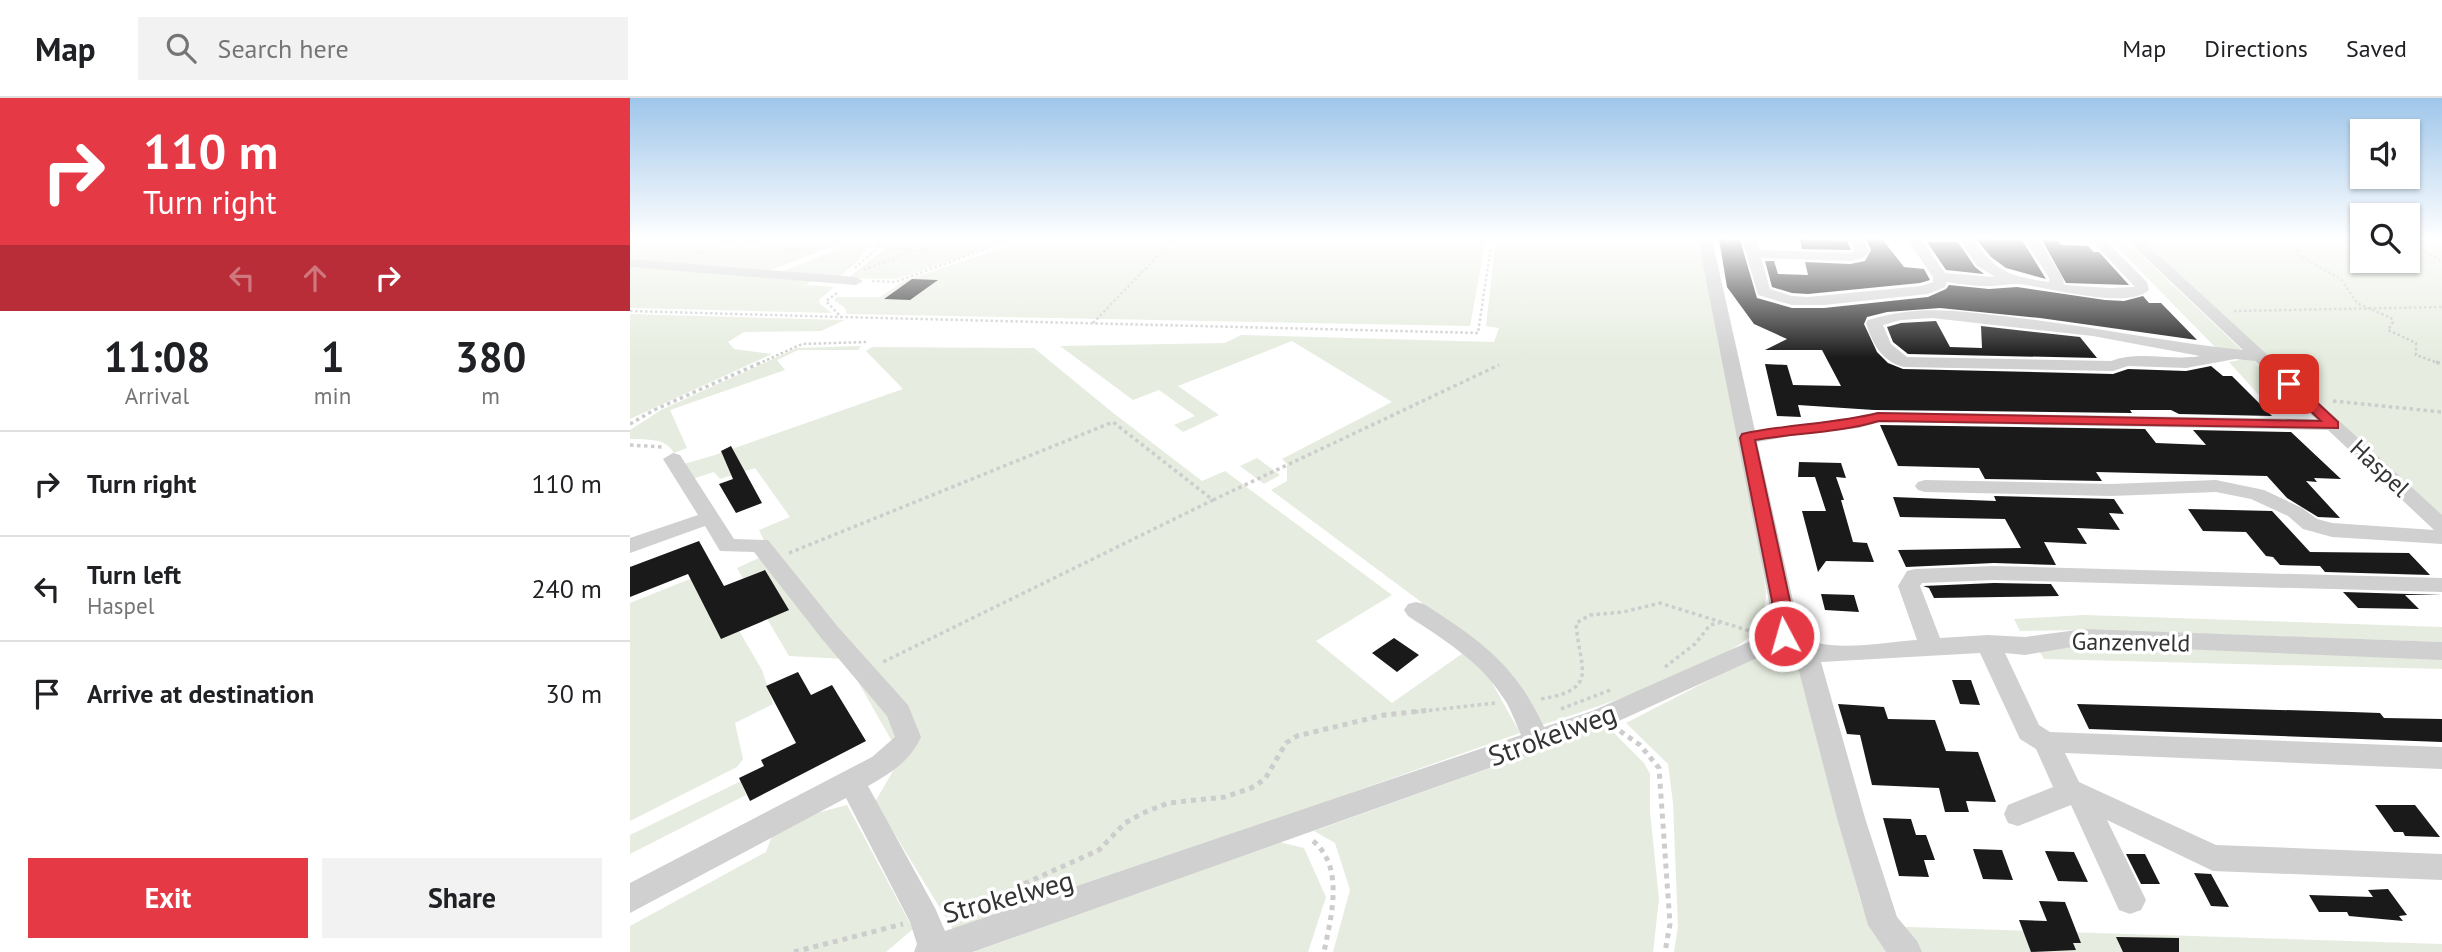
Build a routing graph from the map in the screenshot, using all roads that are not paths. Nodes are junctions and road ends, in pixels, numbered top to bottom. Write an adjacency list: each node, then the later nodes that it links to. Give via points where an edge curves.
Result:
1 (825, 279): 10 (street)
2 (1713, 279): 17 (street)
3 (1760, 279): 4 (street, via 1763,292 1772,297 1833,301 1931,290)
4 (1940, 279)
5 (1964, 279): 6 (street)
6 (2015, 279): 11 (street)
7 (2056, 279): 11 (street)
8 (2135, 279): 11 (street, via 2142,290 2114,293)
9 (2176, 279): 14 (street, Haspel)
10 (856, 281)
11 (2053, 286)
12 (2111, 334): 13 (street); 15 (street, via 2123,343); 15 (street, via 1932,313 1874,323 1885,348 1904,362 2113,366)
13 (2232, 355): 14 (street); 15 (street, via 2186,363)
14 (2260, 357): 16 (street, Haspel)
15 (2126, 361)
16 (2333, 425): 17 (street, via 1878,417); 21 (street, Haspel)
17 (1747, 438): 26 (street, via 1781,601 1780,617)
18 (673, 459): 20 (street)
19 (1925, 486): 22 (street, via 2111,490 2216,486 2257,494 2310,524 2332,530)
20 (711, 517): 23 (street); 33 (street, via 728,546 760,545 899,712 908,737 904,746 882,765)
21 (2442, 526)
22 (2442, 537)
23 (630, 546)
24 (2442, 584): 28 (street, via 2007,573 1914,576 1909,586)
25 (1416, 610): 30 (street, via 1459,639 1498,674)
26 (1795, 644): 28 (street, Ganzenveld, via 1829,654); 30 (street, Strokelweg, via 1601,719); 40 (street, via 1884,925)
27 (1988, 644): 28 (street, Ganzenveld); 29 (street, Ganzenveld, via 2025,646 2084,637); 31 (street, via 2029,732)
28 (1932, 648)
29 (2442, 651)
30 (1527, 721): 39 (street, Strokelweg, via 1286,828)
31 (2046, 742): 32 (street); 34 (street)
32 (2442, 758)
33 (851, 781): 37 (street); 39 (street, via 924,918)
34 (2075, 794): 35 (street); 36 (street, via 2213,858); 38 (street)
35 (2018, 814)
36 (2442, 867)
37 (630, 899)
38 (2130, 901)
39 (933, 951)
40 (1906, 952)

